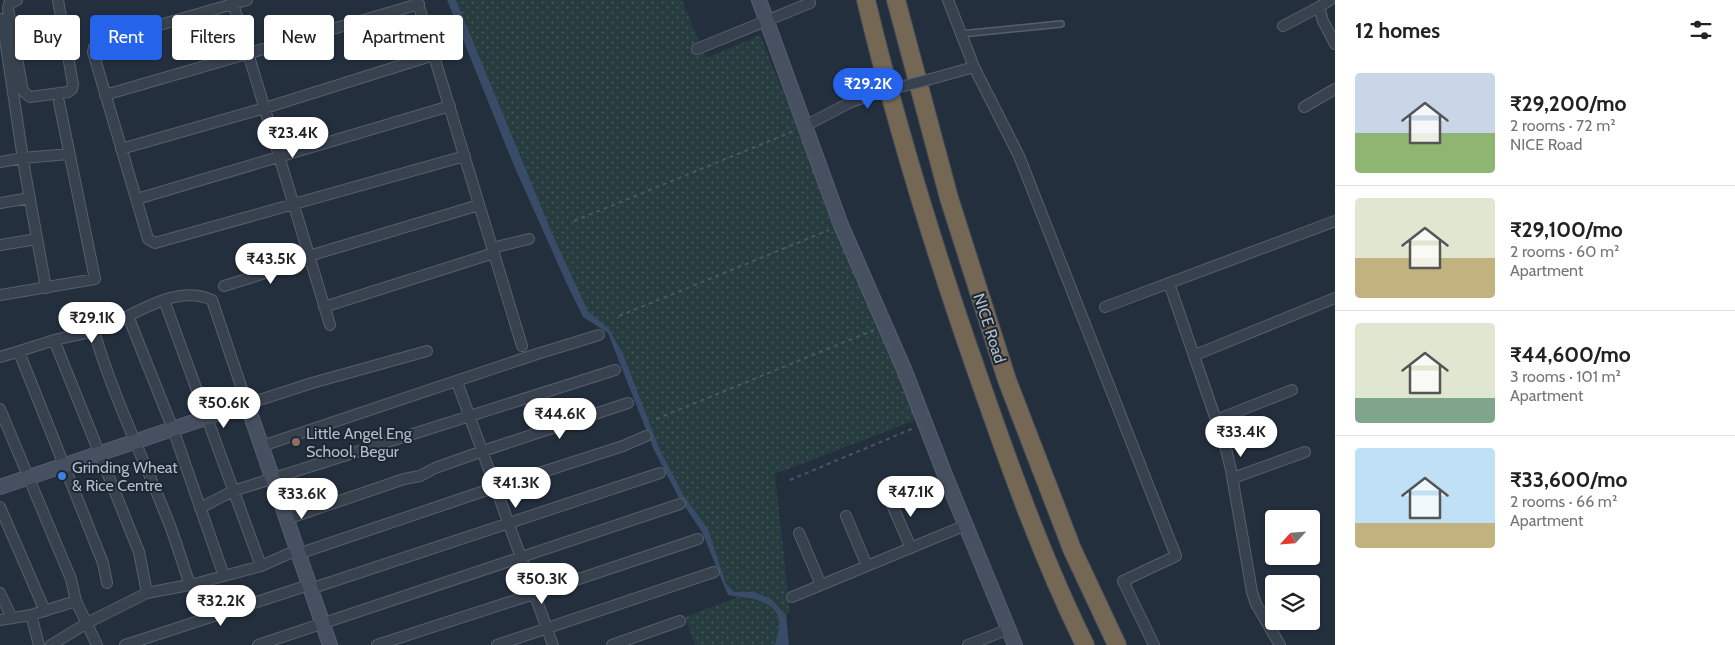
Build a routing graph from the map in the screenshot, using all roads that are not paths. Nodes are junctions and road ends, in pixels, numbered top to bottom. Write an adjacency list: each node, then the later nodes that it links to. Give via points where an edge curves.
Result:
1 (16, 0): 21 (street, via 8,8)
2 (58, 0): 29 (street, via 72,89 26,96)
3 (247, 0): 9 (street)
4 (758, 0): 16 (street)
5 (866, 0): 143 (highway, NICE Road, via 909,165 973,362 1034,529)
6 (896, 0): 144 (highway, NICE Road, via 949,198 1007,380 1072,549)
7 (948, 0): 19 (street)
8 (1330, 0): 12 (street)
9 (233, 2): 13 (street); 31 (street, via 97,44 93,52)
10 (418, 2): 14 (street); 23 (street)
11 (810, 3): 16 (street)
12 (1319, 7): 18 (street); 20 (street)
13 (237, 15)
14 (422, 15)
15 (2, 19): 21 (street)
16 (766, 21): 22 (street); 36 (street)
17 (1061, 24): 19 (lane)
18 (1283, 26)
19 (962, 34): 28 (street)
20 (1335, 44)
21 (11, 46): 29 (street)
22 (697, 50)
23 (254, 52)
24 (228, 60): 31 (street)
25 (251, 60): 35 (street)
26 (421, 60): 35 (street)
27 (435, 60): 33 (street)
28 (974, 68): 36 (street, bridge, via 876,93); 145 (street, via 1019,156 1176,556 1123,581)
29 (15, 70): 41 (street)
30 (1335, 89): 34 (street)
31 (105, 95): 37 (street)
32 (59, 102): 38 (street)
33 (450, 106): 39 (street); 40 (street)
34 (1304, 107)
35 (265, 108): 37 (street); 39 (street)
36 (805, 126): 103 (street, via 841,225 904,368)
37 (121, 149): 44 (street)
38 (69, 154): 41 (street); 56 (street, via 95,279)
39 (280, 156): 44 (street); 46 (street)
40 (465, 156): 46 (street); 47 (street)
41 (23, 158): 42 (street); 43 (street)
42 (0, 162)
43 (30, 198): 45 (street); 49 (street)
44 (137, 199): 46 (street, via 148,239 155,243)
45 (0, 203)
46 (294, 205): 53 (street)
47 (479, 205): 52 (street); 53 (street)
48 (1335, 221): 54 (street)
49 (37, 239): 51 (street); 56 (street)
50 (529, 239): 52 (street)
51 (0, 245)
52 (493, 250): 60 (street); 67 (street)
53 (310, 258): 55 (street); 60 (street)
54 (1169, 282): 61 (street); 70 (street)
55 (224, 286)
56 (46, 288): 57 (street)
57 (0, 295)
58 (1335, 298): 70 (street)
59 (164, 300): 62 (street); 76 (street, via 200,295 212,300); 79 (street)
60 (324, 306): 63 (street)
61 (1105, 307)
62 (128, 316): 64 (street); 81 (street)
63 (330, 325)
64 (94, 331): 66 (street); 83 (street, via 102,360)
65 (599, 335): 73 (street)
66 (54, 340): 69 (street); 87 (street)
67 (522, 346)
68 (427, 351): 76 (street)
69 (19, 352): 71 (street); 88 (street)
70 (1195, 355): 80 (street)
71 (0, 357)
72 (615, 370): 78 (street)
73 (457, 382): 78 (street); 84 (street)
74 (1292, 390): 80 (street)
75 (628, 403): 85 (street)
76 (247, 404): 79 (street); 84 (street)
77 (0, 409): 90 (street)
78 (469, 416): 85 (street); 92 (street)
79 (207, 418): 81 (street); 95 (street)
80 (1216, 420): 91 (street)
81 (173, 429): 83 (street); 99 (street)
82 (646, 436): 94 (street)
83 (135, 442): 87 (street); 114 (street, via 170,524)
84 (262, 446): 92 (street)
85 (483, 451): 94 (street); 101 (street, via 420,476)
86 (1305, 452): 91 (street)
87 (100, 454): 88 (street); 118 (street, via 139,552)
88 (65, 466): 90 (street); 113 (street)
89 (660, 472): 102 (street)
90 (29, 477): 93 (street); 121 (street, via 71,579)
91 (1232, 478): 146 (street, via 1252,592)
92 (273, 480): 95 (street); 101 (street)
93 (0, 487)
94 (496, 487): 102 (street); 107 (street)
95 (234, 492): 99 (street); 109 (street)
96 (889, 498): 106 (street)
97 (680, 504): 108 (street)
98 (0, 507): 122 (street)
99 (200, 508): 112 (street)
100 (846, 516): 110 (street)
101 (287, 519): 107 (street)
102 (508, 524): 108 (street); 116 (street)
103 (966, 525): 106 (street); 130 (street)
104 (799, 533): 115 (street)
105 (698, 538): 119 (street)
106 (910, 548): 110 (street)
107 (298, 552): 109 (street); 116 (street)
108 (521, 558): 119 (street); 128 (street)
109 (261, 566): 112 (street)
110 (867, 566): 115 (street)
111 (714, 572): 129 (street)
112 (224, 576): 114 (street)
113 (107, 582)
114 (190, 585): 118 (street)
115 (821, 585): 120 (street)
116 (310, 587): 128 (street); 134 (street)
117 (0, 593): 124 (street)
118 (147, 593): 127 (street)
119 (534, 594): 129 (street); 137 (street)
120 (792, 598)
121 (76, 601): 122 (street); 127 (street)
122 (44, 611): 123 (street)
123 (31, 615): 124 (street); 131 (street)
124 (12, 618): 125 (street)
125 (0, 620)
126 (680, 621): 140 (street)
127 (86, 623): 132 (street); 133 (street)
128 (322, 624): 135 (street); 136 (street)
129 (547, 628): 138 (street); 139 (street)
130 (1009, 629): 141 (street); 142 (street)
131 (39, 645)
132 (50, 645)
133 (97, 645)
134 (125, 645)
135 (258, 645)
136 (330, 645)
137 (377, 645)
138 (497, 645)
139 (553, 645)
140 (612, 645)
141 (968, 645)
142 (1015, 645)
143 (1085, 645)
144 (1117, 645)
145 (1154, 645)
146 (1280, 645)

